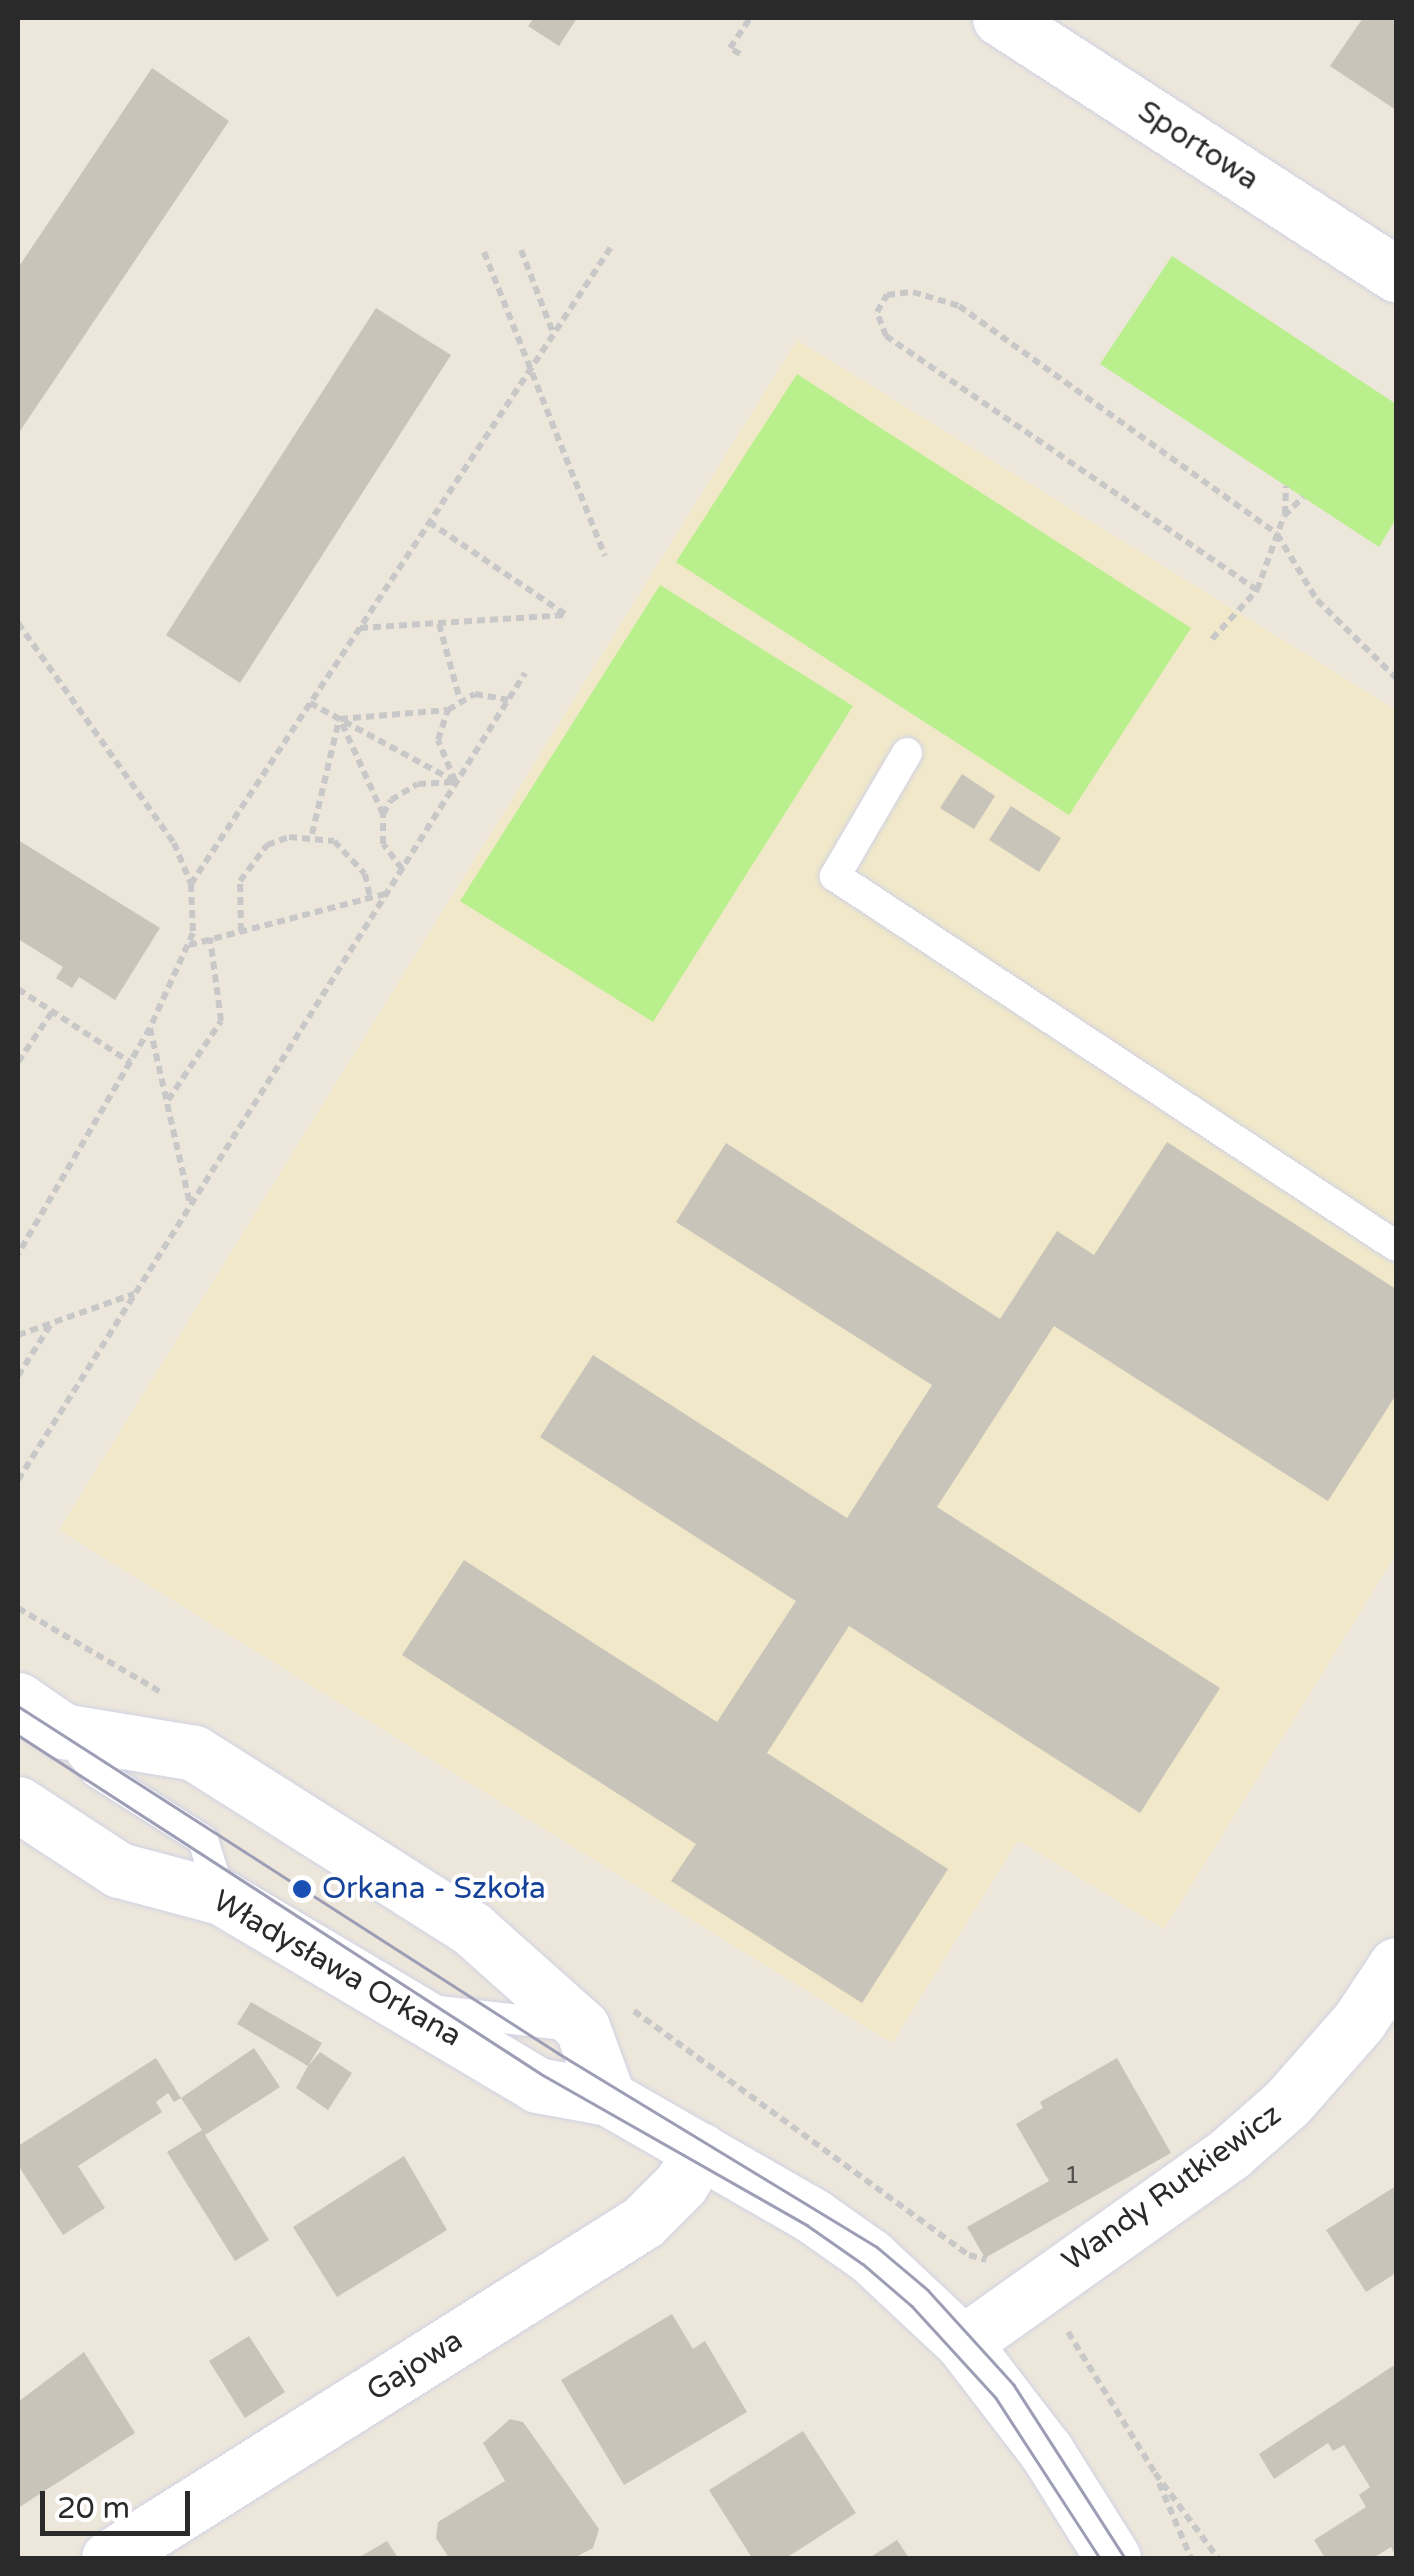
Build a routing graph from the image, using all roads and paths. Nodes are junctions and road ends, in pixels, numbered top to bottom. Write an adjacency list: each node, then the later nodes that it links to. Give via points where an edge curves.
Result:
1 (750, 18): 3 (path, via 730,48)
2 (1000, 18): 7 (street, Sportowa)
3 (740, 54)
4 (611, 247): 8 (path)
5 (521, 250): 8 (path)
6 (484, 252): 9 (path)
7 (1396, 274)
8 (553, 334): 9 (path)
9 (531, 368): 13 (path); 15 (path)
10 (1286, 486): 12 (path)
11 (1303, 497): 12 (path)
12 (1284, 516): 14 (path)
13 (429, 522): 18 (path, via 565,614); 19 (path)
14 (1277, 534): 16 (path); 16 (path, via 959,306 914,292 887,296 877,312 886,336); 22 (path, via 1316,600)
15 (605, 556)
16 (1257, 590): 20 (path)
17 (18, 623): 33 (path, via 174,843)
18 (438, 624): 19 (path); 23 (path)
19 (360, 628): 25 (path)
20 (1212, 640)
21 (525, 673): 24 (path)
22 (1396, 678)
23 (460, 700): 24 (path, via 475,694); 26 (path)
24 (508, 700): 29 (path)
25 (310, 703): 27 (path); 33 (path)
26 (448, 710): 27 (path); 29 (path, via 438,740)
27 (340, 719): 29 (path); 30 (path); 31 (path)
28 (907, 753): 46 (lane, via 835,876)
29 (456, 782): 30 (path, via 403,789); 32 (path)
30 (383, 814): 32 (path, via 382,844)
31 (312, 834): 35 (path, via 352,855); 36 (path, via 267,846 251,861 240,881)
32 (402, 869): 34 (path)
33 (191, 884): 38 (path)
34 (386, 894): 35 (path); 45 (path)
35 (370, 898): 36 (path)
36 (241, 931): 37 (path)
37 (210, 938): 38 (path); 44 (path, via 221,1021)
38 (188, 945): 41 (path)
39 (18, 990): 40 (path)
40 (52, 1012): 42 (path); 43 (path)
41 (150, 1028): 43 (path); 44 (path)
42 (18, 1062)
43 (130, 1062): 47 (path)
44 (166, 1102): 45 (path)
45 (190, 1206): 48 (path)
46 (1396, 1246)
47 (18, 1254)
48 (135, 1294): 49 (path); 52 (path)
49 (51, 1323): 50 (path); 51 (path)
50 (18, 1335)
51 (18, 1376)
52 (18, 1480)
53 (18, 1700): 54 (street)
54 (63, 1731): 56 (lane, via 96,1772 203,1840); 60 (street, via 194,1753 472,1929)
55 (18, 1804): 56 (street, Władysława Orkana, via 119,1870)
56 (221, 1897): 58 (street, Władysława Orkana)
57 (1396, 1965): 59 (street, Wandy Rutkiewicz)
58 (406, 2008): 60 (lane); 61 (street, Władysława Orkana, via 537,2085)
59 (1378, 2024): 64 (street, Wandy Rutkiewicz, via 1230,2153)
60 (582, 2027): 61 (street)
61 (608, 2098): 62 (street, Władysława Orkana)
62 (701, 2151): 64 (street, Władysława Orkana, via 870,2256); 66 (street, Gajowa, via 681,2184 643,2222)
63 (1060, 2317): 65 (path)
64 (963, 2343): 68 (street, Władysława Orkana, via 1046,2450)
65 (1155, 2473): 69 (path); 70 (path)
66 (172, 2542): 67 (street, Gajowa)
67 (109, 2558)
68 (1113, 2558)
69 (1191, 2558)
70 (1218, 2558)

